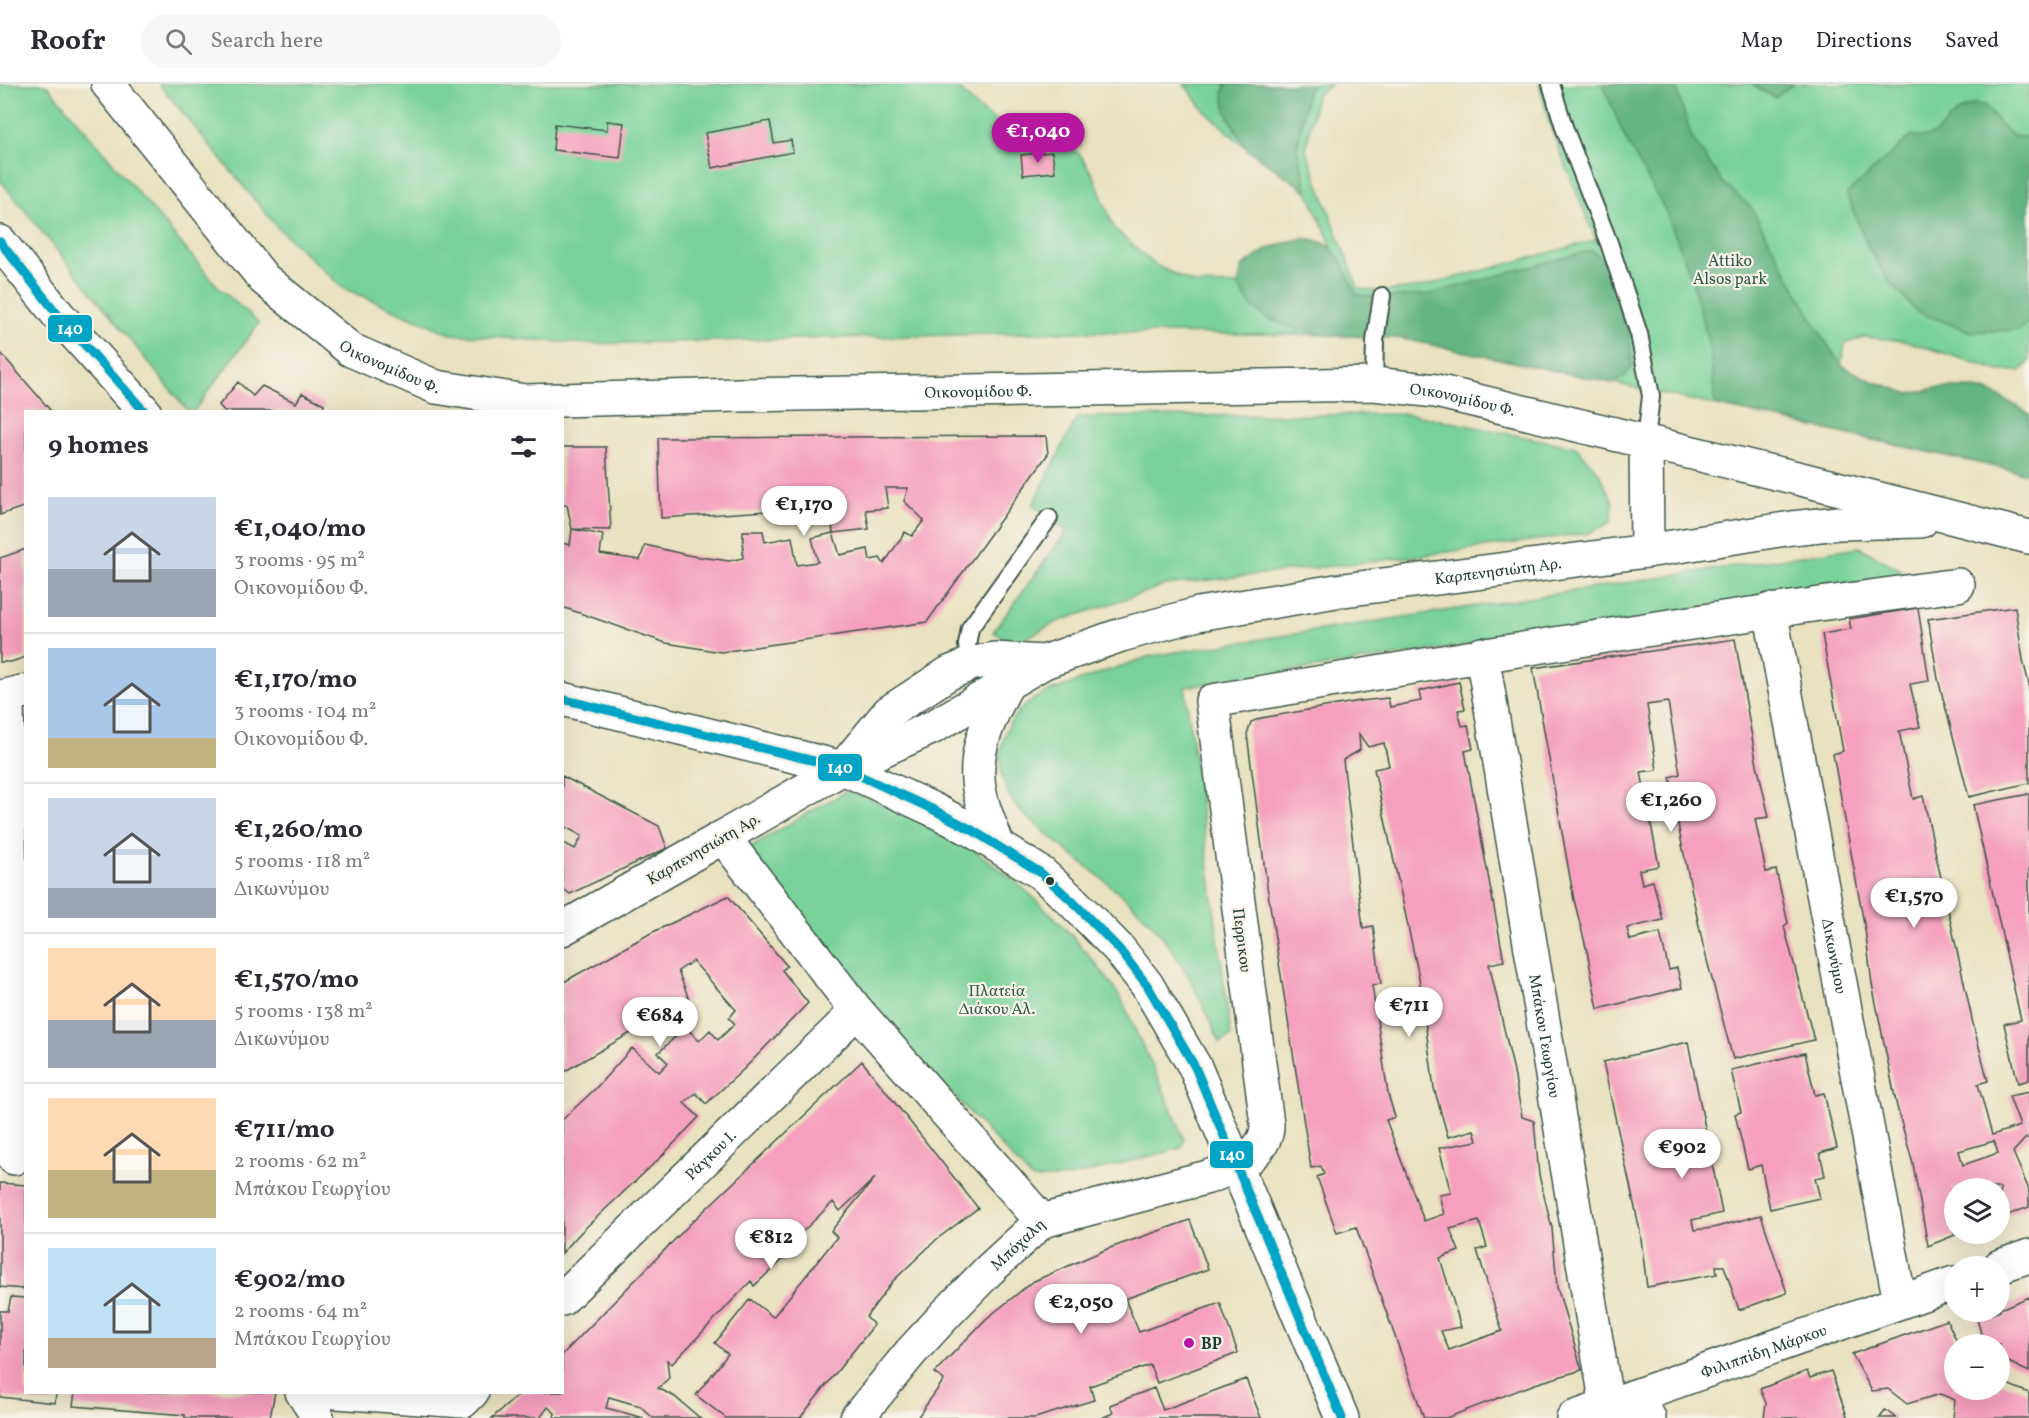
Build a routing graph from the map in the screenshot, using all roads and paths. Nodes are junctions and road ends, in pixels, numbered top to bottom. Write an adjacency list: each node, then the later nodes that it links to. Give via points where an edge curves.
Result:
1 (108, 84): 5 (street, Οικονομίδου Φ., via 264,279 351,350 436,387 525,401)
2 (1551, 84): 7 (lane, via 1639,334 1652,396)
3 (0, 242): 6 (street, via 59,316)
4 (1382, 296): 5 (lane)
5 (1374, 384): 7 (street, Οικονομίδου Φ., via 1436,391)
6 (143, 410)
7 (1646, 441): 9 (street, Οικονομίδου Φ.); 11 (street)
8 (1049, 518): 16 (lane, via 970,628 967,645)
9 (1960, 520): 10 (street); 11 (street, Καρπενησιώτη Αρ., via 1838,523)
10 (2029, 537)
11 (1647, 551): 15 (street, Καρπενησιώτη Αρ., via 1347,589 1198,614)
12 (1958, 585): 13 (street)
13 (1770, 610): 14 (street); 32 (street, Δικωνύμου)
14 (1482, 654): 26 (street, Περρικου, via 1212,701 1267,1125 1257,1150); 36 (street, Μπάκου Γεωργίου)
15 (1044, 662): 16 (street, Καρπενησιώτη Αρ., via 993,659); 17 (street, Καρπενησιώτη Αρ.)
16 (971, 664): 20 (street, Καρπενησιώτη Αρ., via 948,673 890,712)
17 (1007, 684): 20 (street, Καρπενησιώτη Αρ., via 933,727); 22 (street, via 984,733 977,775)
18 (11, 694): 25 (street)
19 (564, 699): 20 (street)
20 (843, 768): 21 (street, Καρπενησιώτη Αρ.); 22 (street, via 932,809)
21 (723, 837): 23 (street, Καρπενησιώτη Αρ.); 24 (street)
22 (998, 846): 26 (street, via 1041,873 1072,901 1119,949 1147,985 1196,1067)
23 (564, 928)
24 (858, 1011): 27 (street); 31 (street, Ράγκου Ι.)
25 (13, 1158)
26 (1237, 1166): 27 (street, Μπόχαλη); 39 (street)
27 (1042, 1221): 38 (street, Μπόχαλη, via 947,1313)
28 (2029, 1256): 29 (street)
29 (2010, 1263)
30 (1944, 1286): 32 (street, Φιλιππίδη Μάρκου)
31 (564, 1297)
32 (1900, 1302): 36 (street, Φιλιππίδη Μάρκου)
33 (303, 1394): 37 (street)
34 (357, 1394): 35 (street)
35 (461, 1404)
36 (1609, 1412): 40 (street, Φιλιππίδη Μάρκου); 41 (street)
37 (317, 1418)
38 (857, 1418)
39 (1342, 1418)
40 (1573, 1418)
41 (1649, 1418)

